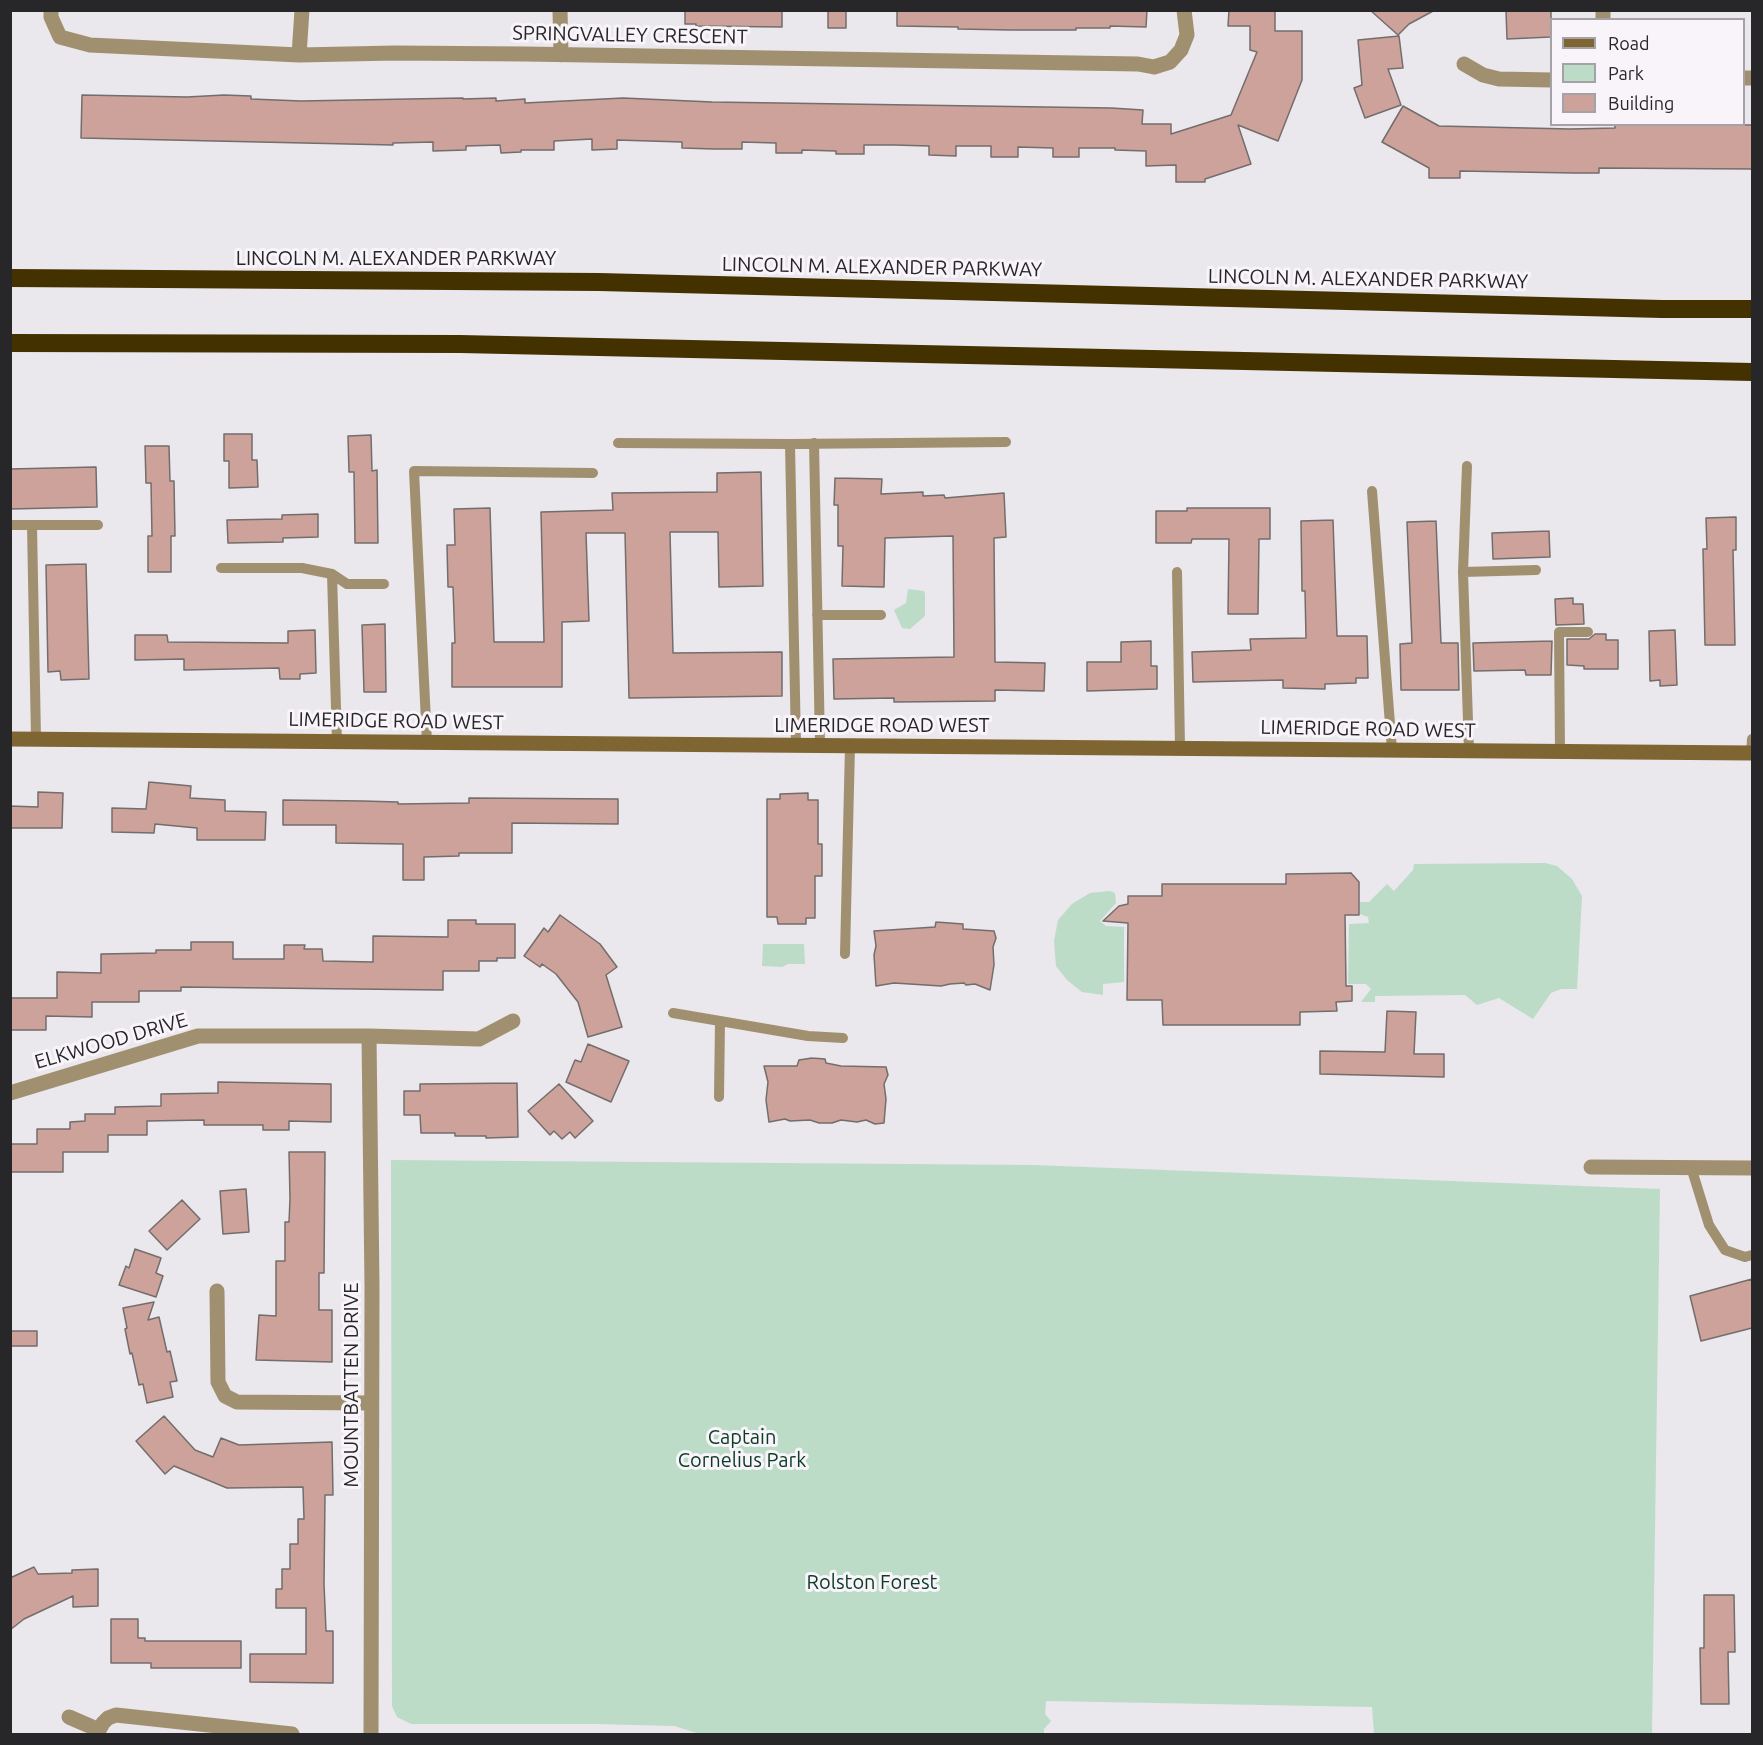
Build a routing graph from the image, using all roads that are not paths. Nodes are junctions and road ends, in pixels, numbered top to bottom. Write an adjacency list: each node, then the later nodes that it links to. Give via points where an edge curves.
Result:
1 (51, 10): 5 (street, SPRINGVALLEY CRESCENT, via 60,37 90,45)
2 (302, 10): 5 (street)
3 (560, 10): 6 (street)
4 (1184, 10): 6 (street, SPRINGVALLEY CRESCENT, via 1187,35 1181,50 1170,62 1154,67)
5 (299, 55): 6 (street, SPRINGVALLEY CRESCENT)
6 (561, 55)
7 (1464, 64): 8 (street, via 1499,79)
8 (1550, 80)
9 (10, 278): 10 (highway, LINCOLN M. ALEXANDER PARKWAY, via 599,282)
10 (1752, 309)
11 (10, 343): 12 (highway, via 460,344)
12 (1752, 372)
13 (1006, 442): 15 (lane)
14 (618, 443): 16 (lane)
15 (814, 443): 16 (lane); 29 (lane)
16 (790, 444): 36 (lane)
17 (1467, 466): 26 (lane)
18 (593, 473): 35 (lane, via 414,471)
19 (1372, 491): 41 (lane)
20 (10, 525): 21 (lane)
21 (32, 525): 22 (lane); 33 (lane)
22 (98, 525)
23 (221, 568): 27 (lane, via 302,568)
24 (1536, 570): 26 (lane)
25 (1177, 572): 39 (lane)
26 (1463, 572): 42 (lane)
27 (332, 574): 28 (lane, via 347,584); 34 (lane)
28 (384, 584)
29 (818, 615): 30 (lane); 37 (lane)
30 (880, 615)
31 (1588, 632): 43 (lane, via 1559,632)
32 (10, 739): 33 (street, LIMERIDGE ROAD WEST)
33 (36, 740): 34 (street, LIMERIDGE ROAD WEST)
34 (336, 742): 35 (street, LIMERIDGE ROAD WEST)
35 (427, 743): 36 (street, LIMERIDGE ROAD WEST)
36 (796, 745): 37 (street, LIMERIDGE ROAD WEST)
37 (820, 746): 38 (street, LIMERIDGE ROAD WEST)
38 (850, 746): 39 (street, LIMERIDGE ROAD WEST); 44 (lane)
39 (1180, 748): 41 (street, LIMERIDGE ROAD WEST)
40 (1752, 749): 43 (street, LIMERIDGE ROAD WEST)
41 (1392, 750): 42 (street, LIMERIDGE ROAD WEST)
42 (1469, 751): 43 (street, LIMERIDGE ROAD WEST)
43 (1560, 751)
44 (845, 954)
45 (673, 1013): 47 (lane)
46 (513, 1021): 48 (street, ELKWOOD DRIVE, via 479,1039)
47 (720, 1021): 49 (lane); 51 (lane)
48 (369, 1036): 50 (street, ELKWOOD DRIVE, via 198,1036); 57 (street, MOUNTBATTEN DRIVE)
49 (843, 1038)
50 (10, 1093)
51 (719, 1097)
52 (1591, 1167): 53 (street)
53 (1691, 1167): 54 (street); 55 (lane, via 1709,1225 1725,1250 1745,1257)
54 (1752, 1168)
55 (1752, 1255)
56 (217, 1291): 57 (street, via 218,1382 225,1396 237,1402)
57 (371, 1403): 61 (street, MOUNTBATTEN DRIVE)
58 (69, 1717): 59 (street)
59 (98, 1732): 60 (street, via 108,1718 116,1715)
60 (292, 1734)
61 (371, 1734)

